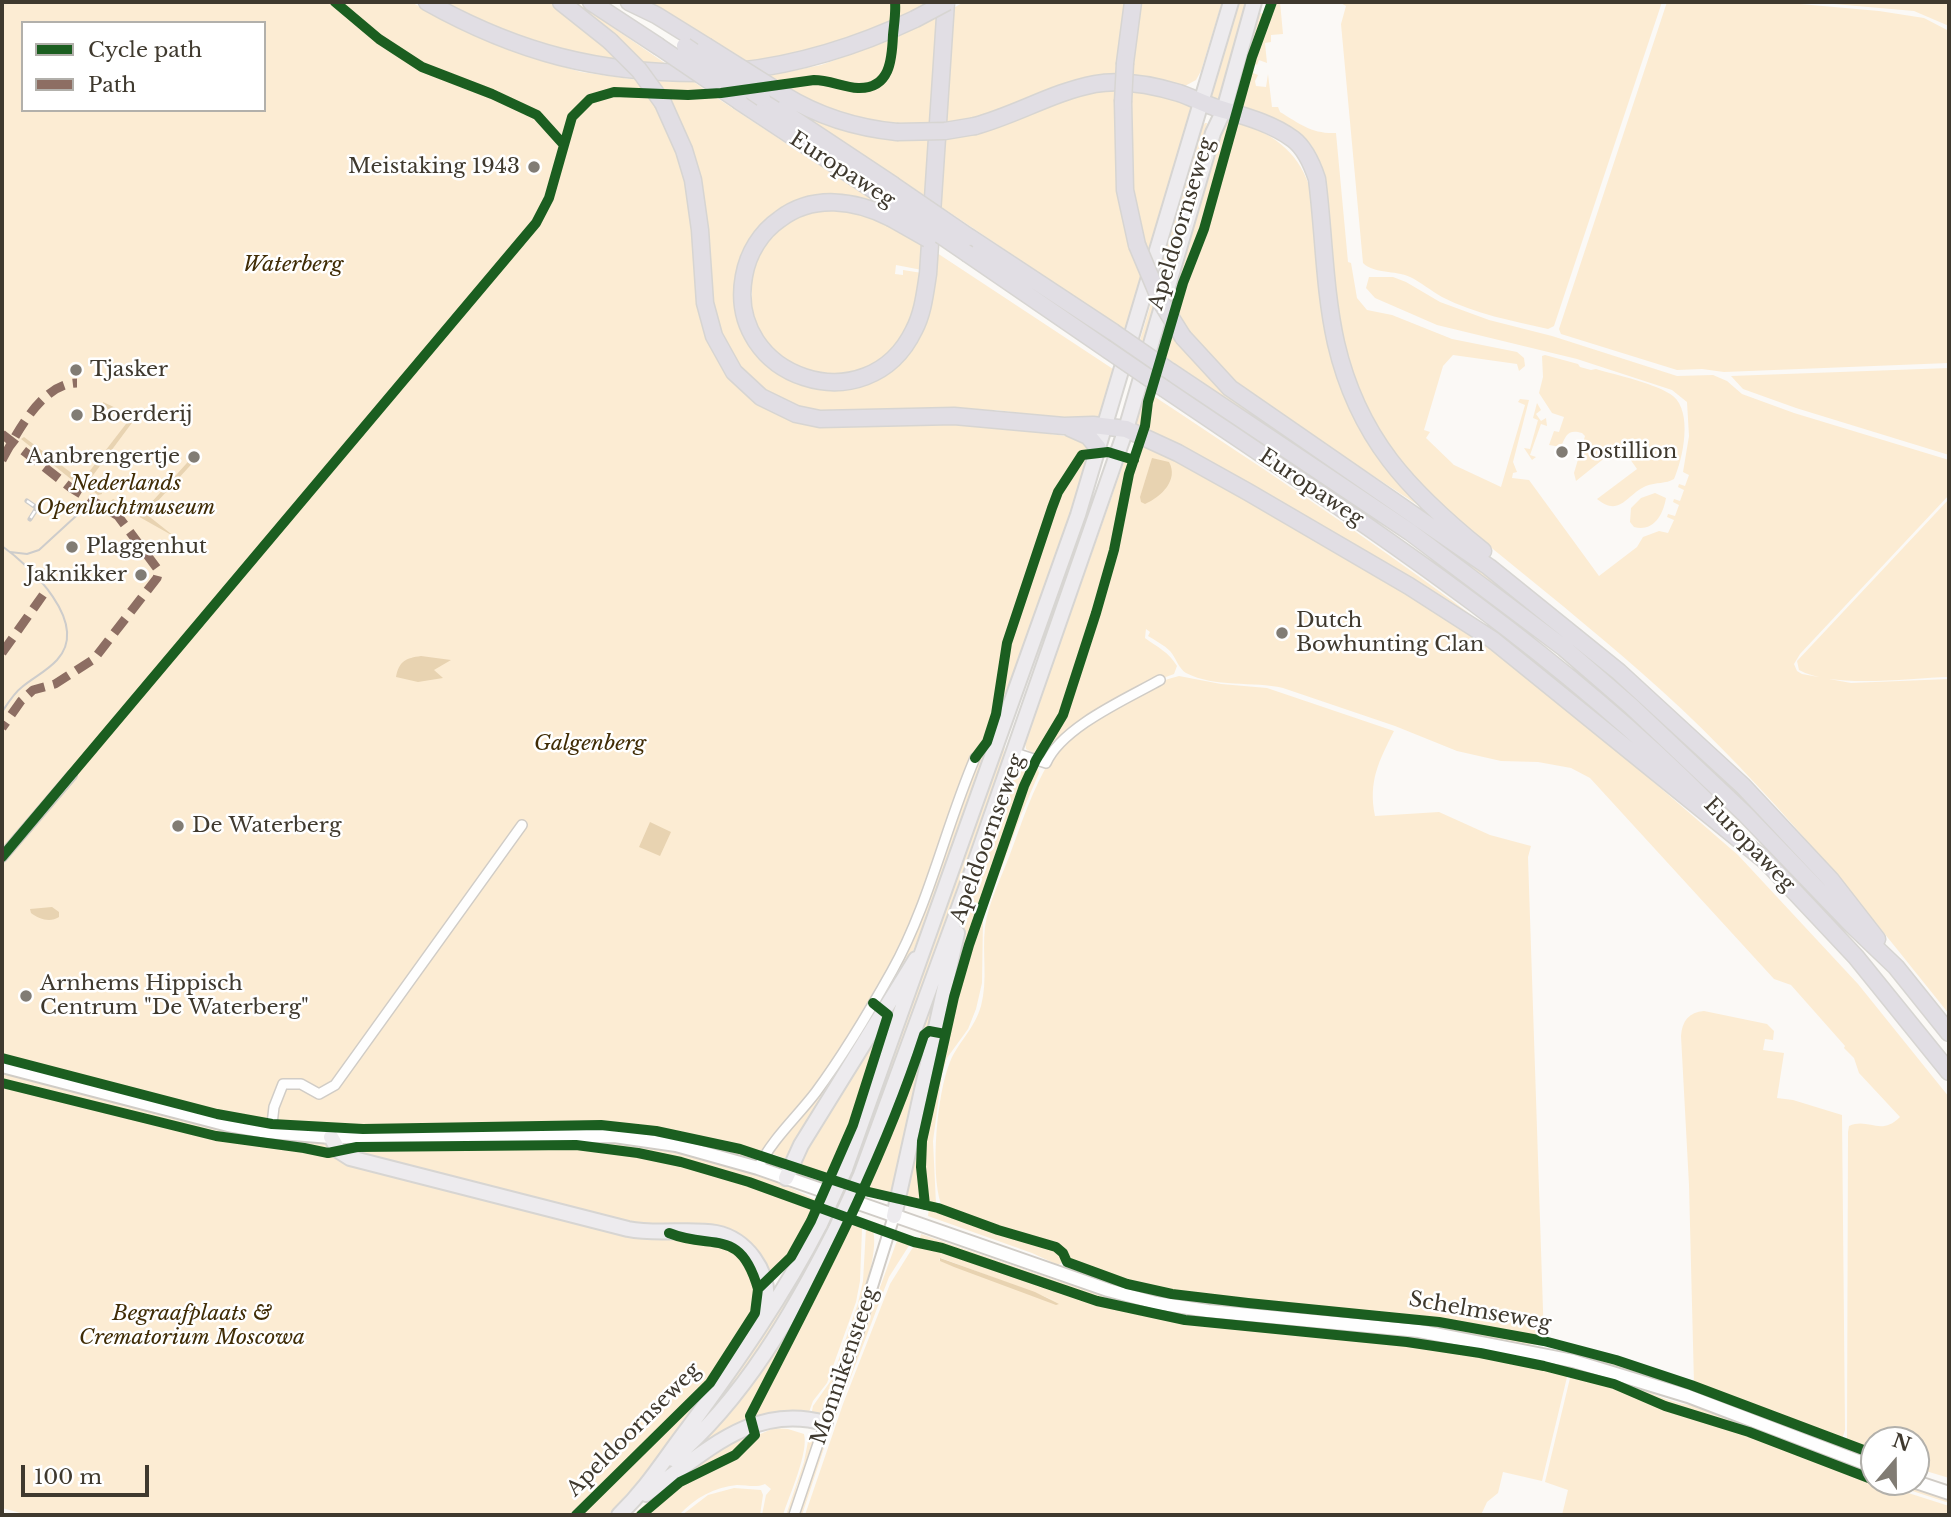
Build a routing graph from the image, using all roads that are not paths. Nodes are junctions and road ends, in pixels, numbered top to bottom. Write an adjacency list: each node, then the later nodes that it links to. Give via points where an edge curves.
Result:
1 (427, 2): 6 (highway, bridge, via 498,37 558,57 599,67 678,73 734,72 794,63 850,47)
2 (561, 2): 13 (highway, bridge, via 610,41 663,103 693,180 705,303 714,336 727,362 754,391 784,409 820,419 954,416)
3 (591, 2): 12 (highway, Europaweg, bridge)
4 (618, 2): 27 (highway, Europaweg, bridge, via 1410,532 1564,648 1686,757)
5 (629, 2): 10 (highway, bridge, via 808,108 870,129 928,133 975,125 1108,82 1182,93)
6 (946, 2): 12 (highway, via 928,274 915,329 888,363 853,381 816,382 792,373 757,341 747,320 745,268 753,249 788,213 818,203)
7 (1133, 2): 17 (highway, bridge, via 1123,102 1128,210 1161,302 1183,337 1230,388 1444,535)
8 (1231, 2): 10 (main road, Apeldoornseweg)
9 (1254, 2): 11 (main road, Apeldoornseweg)
10 (1201, 103): 11 (highway); 14 (main road, Apeldoornseweg)
11 (1224, 110): 15 (main road, Apeldoornseweg, via 1209,145); 17 (highway, via 1291,138 1312,165 1336,342 1357,406 1382,451 1414,490 1545,601)
12 (891, 210): 24 (highway, Europaweg, bridge, via 1049,310 1415,558 1563,671 1675,770)
13 (1064, 426): 14 (highway); 16 (highway, via 1088,436)
14 (1105, 428): 15 (highway); 16 (main road, Apeldoornseweg)
15 (1126, 429): 19 (main road, Apeldoornseweg); 24 (highway, via 1260,499 1493,640)
16 (1098, 448): 26 (main road, Apeldoornseweg, via 1058,574)
17 (1575, 635): 27 (highway, via 1743,786 1831,880)
18 (1160, 680): 19 (street, Apeldoornseweg, via 1100,712 1064,740 1046,763)
19 (1012, 752): 25 (main road, Apeldoornseweg)
20 (975, 758): 33 (street, Apeldoornseweg, via 902,952 818,1090)
21 (72, 775): 23 (street)
22 (522, 825): 31 (street, via 335,1085 319,1094 301,1084 283,1084)
23 (2, 857)
24 (1767, 862): 30 (highway, Europaweg, via 1856,957)
25 (968, 883): 35 (main road); 39 (main road, Apeldoornseweg, bridge, via 861,1175 836,1229 799,1298 748,1375 691,1444)
26 (925, 946): 34 (main road, via 801,1145); 36 (main road, Apeldoornseweg, bridge, via 845,1169 820,1224)
27 (1896, 967): 28 (highway, Europaweg)
28 (1949, 1033)
29 (2, 1066): 31 (main road, Schelmseweg)
30 (1949, 1072)
31 (267, 1132): 32 (main road, Schelmseweg)
32 (331, 1137): 33 (main road, Schelmseweg, via 614,1136 676,1145); 36 (main road, via 350,1158 616,1226 731,1238 748,1251 764,1284 765,1306)
33 (758, 1168): 34 (main road, Schelmseweg)
34 (786, 1178): 35 (main road, Schelmseweg)
35 (894, 1216): 37 (street, Monnikensteeg); 38 (main road, Schelmseweg, via 1063,1276 1156,1303 1419,1331 1573,1361 1688,1396)
36 (755, 1334): 39 (main road, Apeldoornseweg)
37 (825, 1423): 42 (main road, via 791,1417 751,1424); 43 (street, Monnikensteeg)
38 (1860, 1462)
39 (659, 1471): 42 (main road, Apeldoornseweg)
40 (1930, 1487): 41 (main road)
41 (1949, 1493)
42 (623, 1511)
43 (794, 1515)

